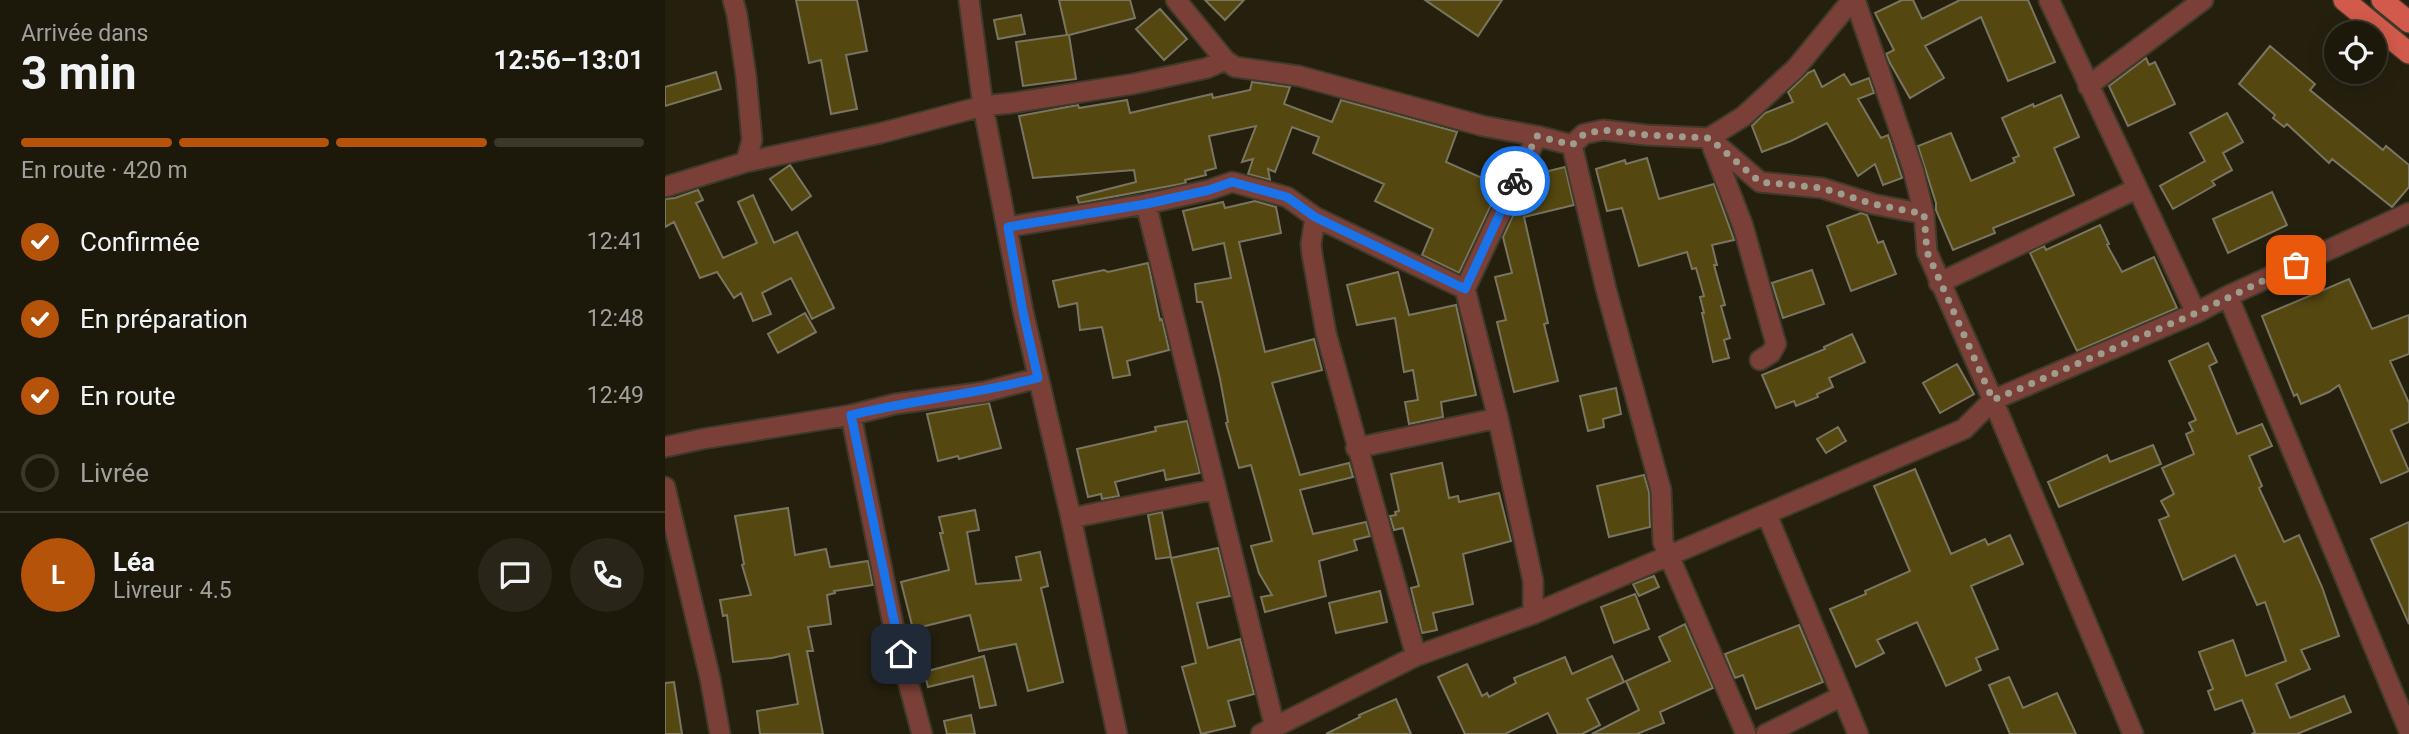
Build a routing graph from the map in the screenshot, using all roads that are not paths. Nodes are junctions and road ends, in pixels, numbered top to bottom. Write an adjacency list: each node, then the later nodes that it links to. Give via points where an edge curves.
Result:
1 (733, 0): 17 (street, via 746,76 751,140)
2 (969, 0): 13 (street)
3 (1176, 0): 11 (street)
4 (1853, 0): 15 (street, via 1795,68 1744,116); 22 (street, via 1909,157)
5 (2049, 0): 12 (street)
6 (2203, 0): 12 (street)
7 (2344, 0): 10 (main road)
8 (2382, 0): 9 (main road)
9 (2409, 22)
10 (2409, 53)
11 (1225, 60): 13 (street, via 1133,83); 14 (street, via 1235,67 1299,76 1483,126)
12 (2088, 86): 19 (street)
13 (983, 106): 17 (street); 24 (street)
14 (1537, 136): 16 (street); 26 (street)
15 (1709, 138): 16 (street, via 1603,130 1584,134); 22 (street, via 1760,182 1822,188); 29 (street, via 1742,226 1776,344)
16 (1572, 145): 40 (street, via 1661,490 1663,542)
17 (746, 162): 18 (street)
18 (665, 187)
19 (2136, 189): 25 (street); 28 (street)
20 (1146, 204): 23 (street, via 1232,182 1287,197); 24 (street); 37 (street)
21 (2409, 213): 27 (street)
22 (1924, 214): 25 (street, via 1927,252)
23 (1315, 217): 26 (street); 35 (street, via 1311,244 1325,333)
24 (1008, 227): 30 (street)
25 (1939, 283): 31 (street)
26 (1465, 289): 33 (street)
27 (2228, 296): 28 (street); 45 (street)
28 (2196, 313): 31 (street)
29 (1760, 360)
30 (1038, 378): 32 (street); 39 (street)
31 (1993, 400): 38 (street, via 1964,429); 52 (street)
32 (851, 415): 34 (street); 47 (street, via 894,629)
33 (1498, 418): 35 (street); 41 (street, via 1533,582)
34 (665, 447)
35 (1356, 448): 42 (street)
36 (665, 487): 46 (street)
37 (1216, 489): 39 (street); 44 (street)
38 (1767, 515): 40 (street); 43 (street)
39 (1071, 517): 48 (street)
40 (1669, 557): 41 (street); 49 (street)
41 (1533, 614): 42 (street)
42 (1416, 656): 44 (street)
43 (1842, 696): 50 (street); 51 (street)
44 (1268, 731)
45 (2409, 731)
46 (720, 734)
47 (922, 734)
48 (1118, 734)
49 (1746, 734)
50 (1766, 734)
51 (1858, 734)
52 (2133, 734)

